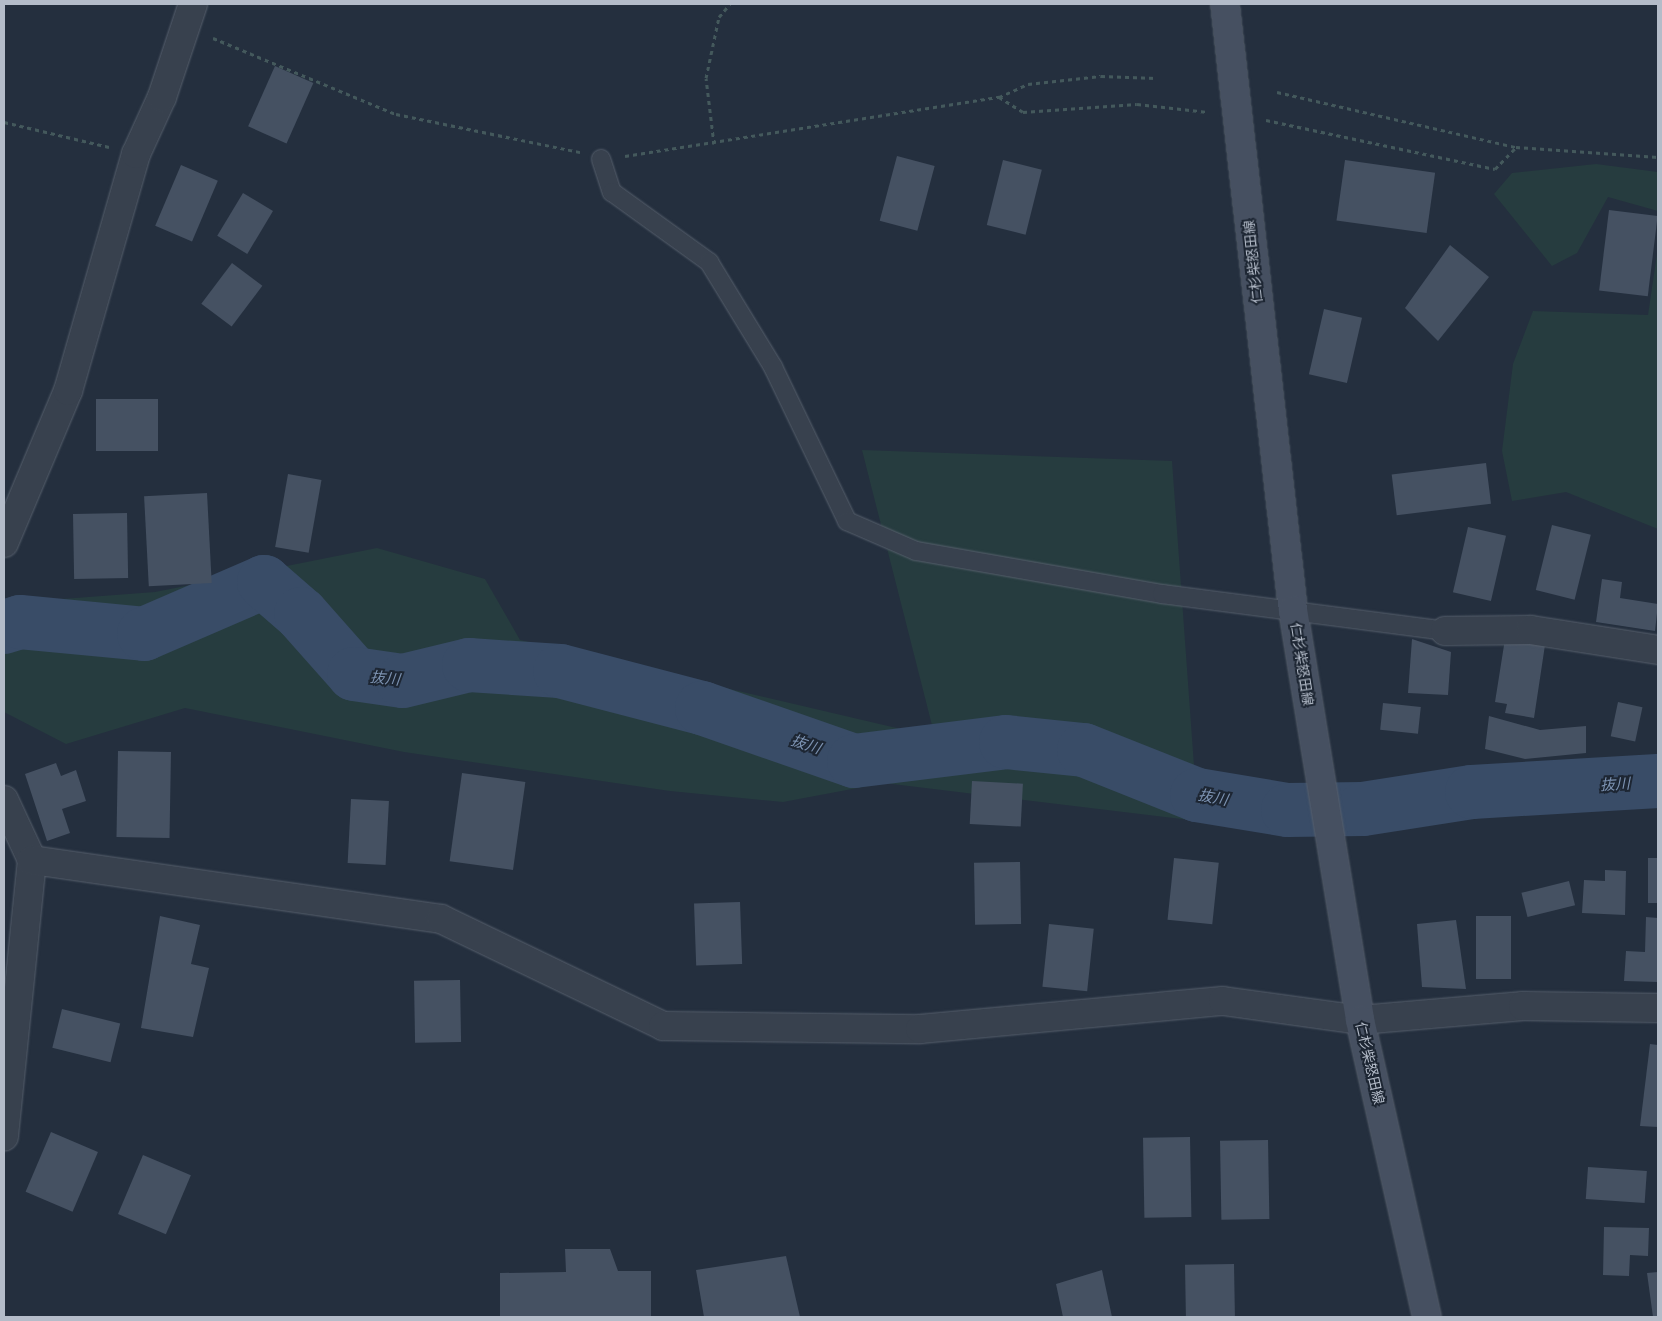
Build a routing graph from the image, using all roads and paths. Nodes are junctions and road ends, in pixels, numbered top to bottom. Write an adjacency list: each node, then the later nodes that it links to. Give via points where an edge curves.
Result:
1 (730, 4): 7 (path, via 719,17 706,78)
2 (1225, 4): 12 (main road, 仁杉柴怒田線)
3 (189, 16): 8 (street, via 162,97); 10 (path, via 396,114 550,143)
4 (1156, 78): 7 (path, via 1101,76 1028,84 999,97)
5 (1277, 92): 9 (path, via 1516,147)
6 (4, 122): 8 (path)
7 (714, 144): 10 (path)
8 (136, 154): 11 (street, via 68,391)
9 (1658, 156)
10 (601, 159): 12 (lane, via 612,192 709,262 773,367 846,521 916,551 1162,594)
11 (4, 544)
12 (1293, 610): 13 (lane); 18 (main road, 仁杉柴怒田線)
13 (1445, 631): 14 (street, via 1531,630)
14 (1658, 650)
15 (4, 800): 16 (street)
16 (32, 860): 18 (street, via 441,919 663,1026 920,1029 1223,1001); 19 (street)
17 (1658, 1008): 18 (street, via 1523,1006)
18 (1360, 1020): 20 (main road, 仁杉柴怒田線)
19 (4, 1137)
20 (1427, 1317)

